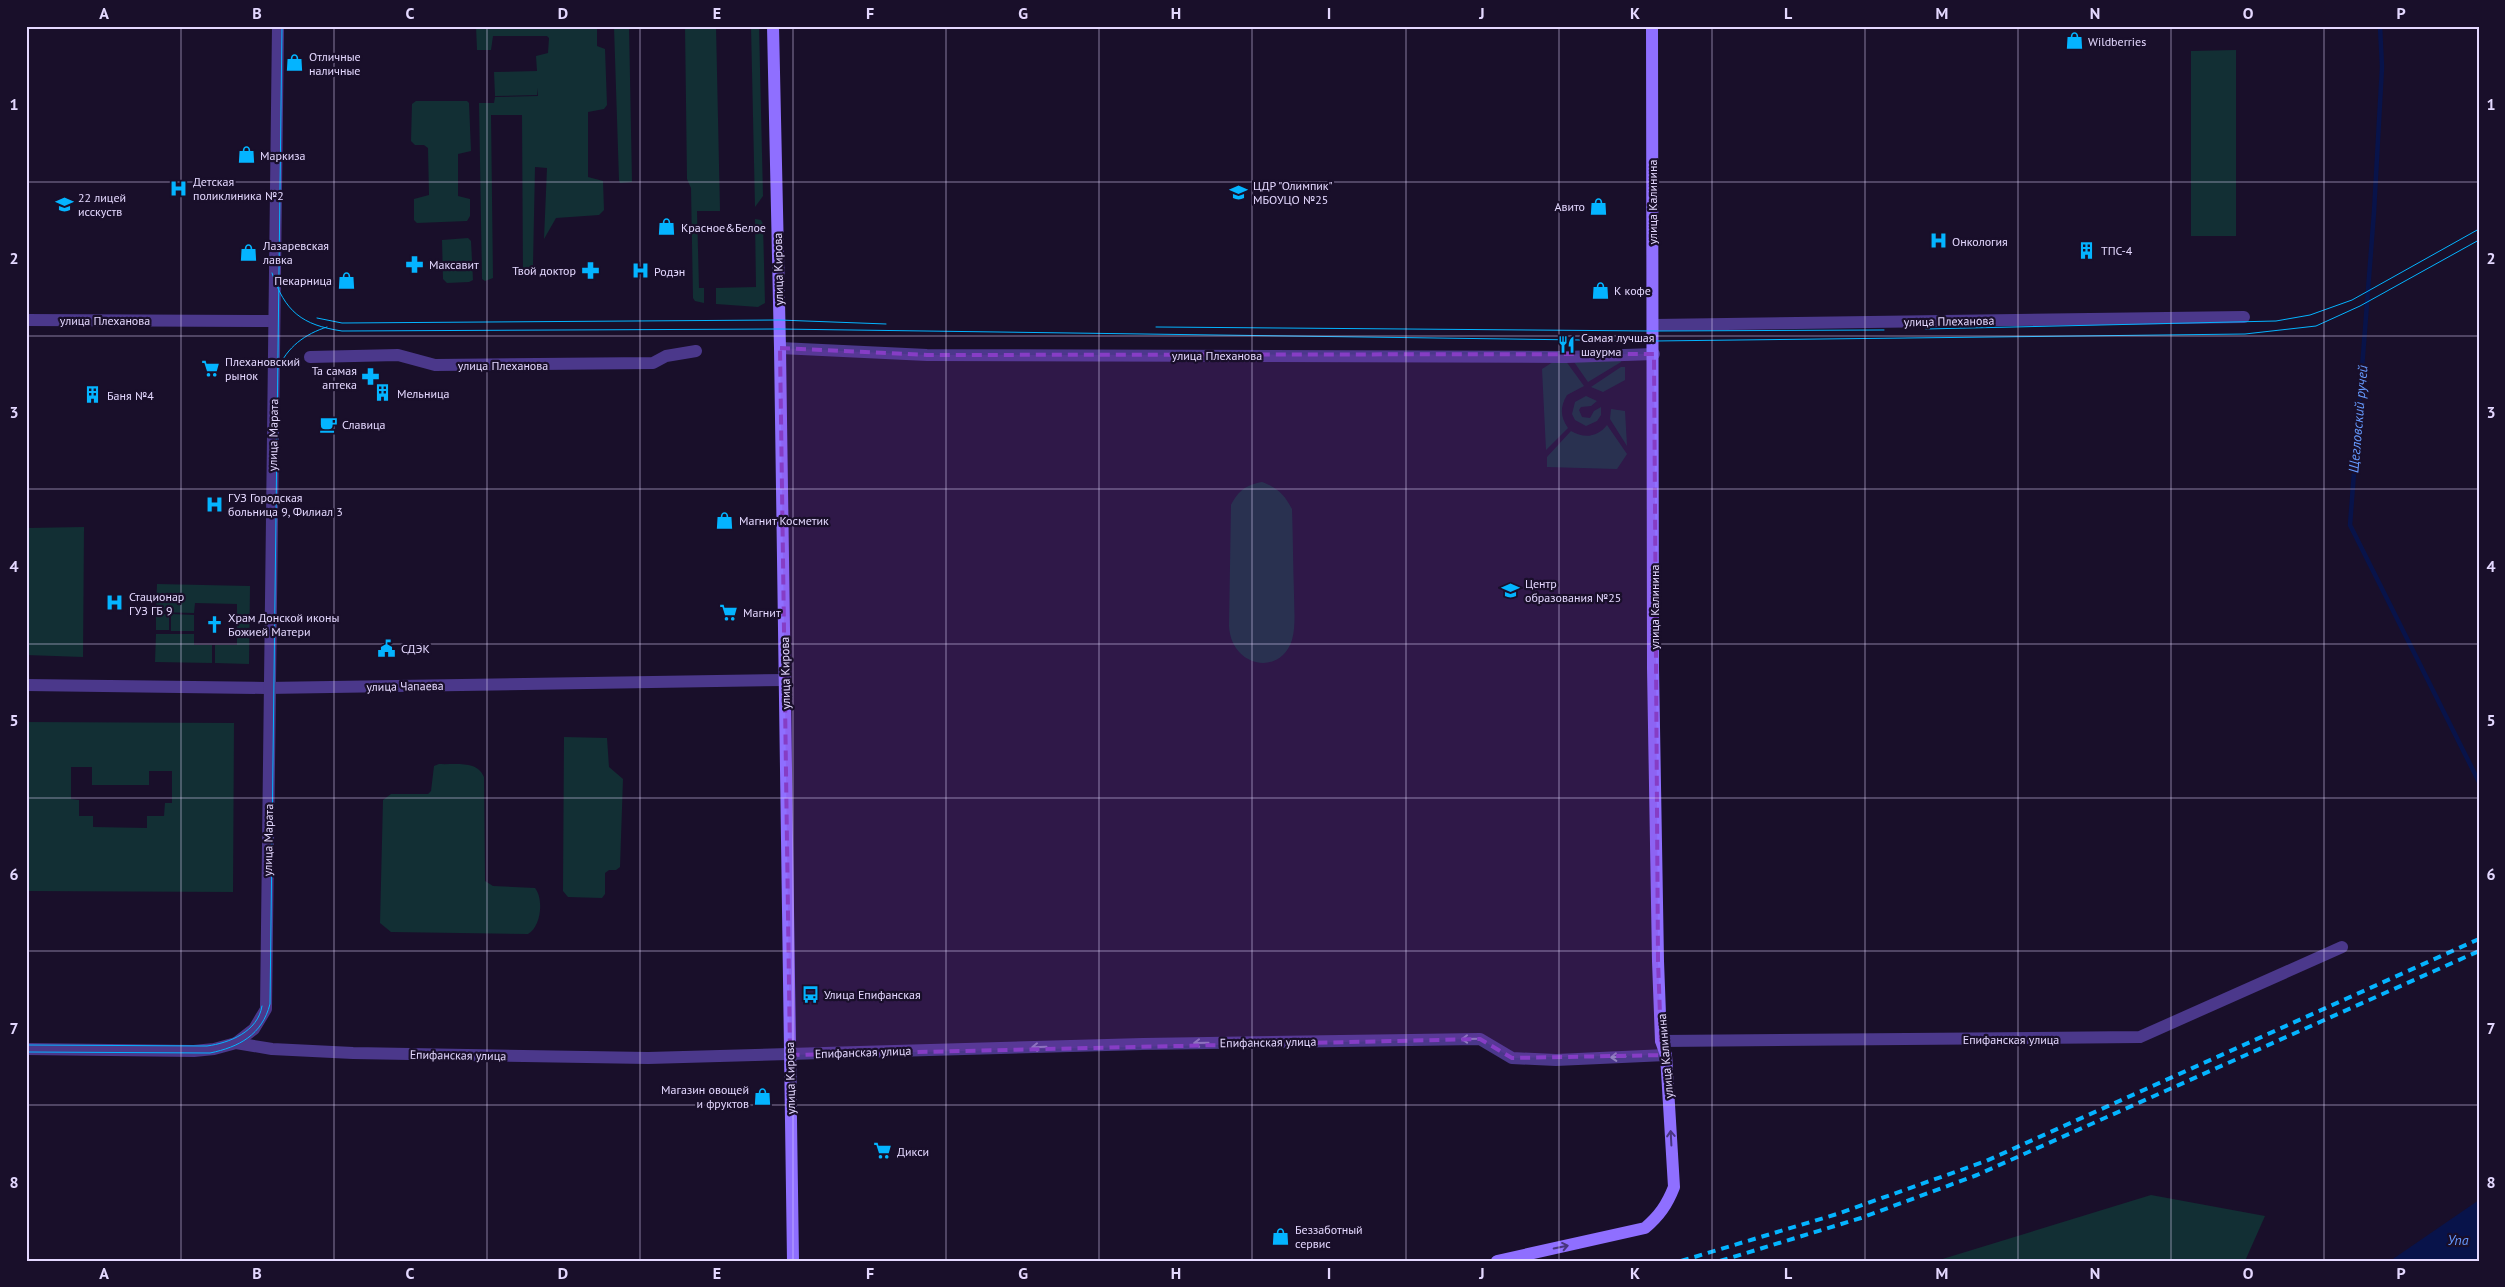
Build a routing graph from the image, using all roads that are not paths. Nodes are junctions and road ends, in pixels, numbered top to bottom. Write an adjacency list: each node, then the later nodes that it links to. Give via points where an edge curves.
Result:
1 (278, 26): 6 (street, улица Марата)
2 (772, 26): 8 (street, улица Кирова)
3 (1652, 26): 7 (street, улица Калинина)
4 (2244, 317): 7 (street, улица Плеханова)
5 (26, 320): 6 (street, улица Плеханова)
6 (274, 321): 14 (street, улица Марата)
7 (1654, 325): 10 (street, улица Калинина)
8 (780, 348): 10 (street, улица Плеханова, via 927,354 1566,357); 12 (street, улица Кирова)
9 (696, 351): 11 (street, улица Плеханова, via 666,356 653,363 435,365 398,355)
10 (1654, 354): 16 (street, улица Калинина, via 1653,668)
11 (310, 357)
12 (785, 680): 14 (street, улица Чапаева); 19 (street, улица Кирова)
13 (26, 685): 14 (street, улица Чапаева)
14 (270, 688): 17 (street, улица Марата, via 266,1009 254,1029)
15 (2342, 947): 16 (street, Епифанская улица, via 2140,1037)
16 (1661, 1041): 20 (street, улица Калинина)
17 (236, 1043): 18 (street, Епифанская улица, via 194,1051); 19 (street, Епифанская улица, via 272,1049 353,1053 648,1058)
18 (26, 1049)
19 (790, 1055): 20 (street, Епифанская улица, one-way to 19, via 1556,1060 1512,1058 1480,1039 1144,1044); 21 (street, улица Кирова)
20 (1666, 1055): 22 (street, улица Калинина, one-way to 20, via 1644,1228 1658,1217 1674,1187)
21 (793, 1261)
22 (1497, 1261)

